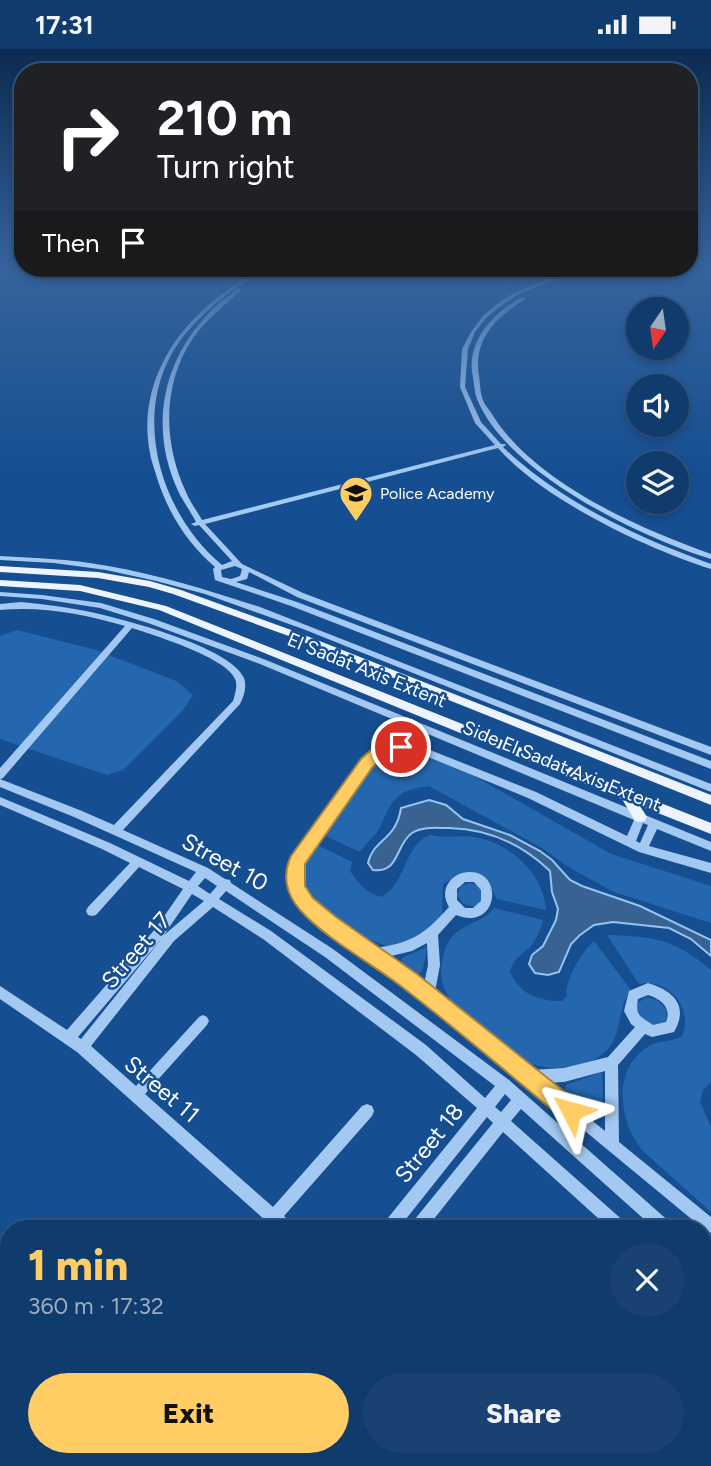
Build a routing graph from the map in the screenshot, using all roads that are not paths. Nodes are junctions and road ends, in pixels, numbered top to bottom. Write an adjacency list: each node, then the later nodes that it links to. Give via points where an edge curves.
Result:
1 (181, 335): 5 (street)
2 (193, 335): 6 (street)
3 (471, 335): 10 (street, via 461,358)
4 (482, 335): 9 (street, via 475,351)
5 (168, 352): 6 (street); 8 (street)
6 (181, 353): 7 (street)
7 (170, 379): 8 (street); 13 (street, via 164,404 173,469)
8 (156, 380): 14 (street, via 150,404 153,451 158,476)
9 (475, 386): 10 (street); 11 (street, via 481,403)
10 (462, 387): 12 (street)
11 (509, 442): 12 (street); 15 (street, via 562,485 606,511)
12 (498, 445): 13 (street); 19 (street, via 528,474 579,508)
13 (199, 521): 14 (street); 17 (street)
14 (183, 526): 18 (street)
15 (711, 557)
16 (0, 558): 32 (street, via 99,565 178,583 299,624)
17 (243, 566): 18 (street); 21 (street, via 244,577); 28 (street, via 300,595)
18 (220, 567): 21 (street, via 216,575)
19 (711, 567)
20 (0, 569): 34 (main road, El Sadat Axis Extent, via 98,575 177,592 290,632)
21 (226, 581): 29 (street)
22 (0, 583): 26 (main road, El Sadat Axis Extent, via 108,593 162,608)
23 (0, 594): 27 (street, Side El Sadat Axis Extent, via 101,606)
24 (0, 607): 25 (street, via 53,607)
25 (130, 625): 30 (street); 39 (street, via 226,665 236,672 241,691 229,711)
26 (274, 651): 27 (main road); 33 (main road, El Sadat Axis Extent)
27 (263, 662): 36 (street, Side El Sadat Axis Extent)
28 (711, 751)
29 (711, 765)
30 (0, 775)
31 (0, 783): 39 (street, Street 10)
32 (711, 788)
33 (625, 794): 36 (main road); 38 (main road, El Sadat Axis Extent)
34 (711, 800)
35 (2, 804): 43 (street, Street 10)
36 (640, 817): 37 (street, Side El Sadat Axis Extent); 40 (street)
37 (654, 823): 41 (street, Side El Sadat Axis Extent); 42 (street)
38 (711, 829)
39 (115, 831): 45 (street, Street 10)
40 (630, 843): 42 (street); 52 (street, via 541,799 432,755 401,747 384,750 366,764 307,847 294,879 306,904)
41 (711, 847)
42 (643, 849): 44 (street)
43 (137, 862): 47 (street, Street 10); 50 (street)
44 (711, 868)
45 (204, 871): 46 (street, Street 10); 47 (street, Street 17)
46 (226, 883): 48 (street, Street 17); 61 (street, Street 10, via 349,967)
47 (191, 887): 48 (street, Street 10); 57 (street, Street 17, via 160,932)
48 (212, 900): 58 (street, Street 17, via 170,937); 64 (street, Street 10, via 373,1011)
49 (456, 907): 51 (street)
50 (92, 911)
51 (432, 935): 52 (street, via 405,949); 54 (street, via 434,965)
52 (375, 953): 54 (street)
53 (0, 992): 57 (street, Street 11)
54 (428, 995): 60 (street)
55 (203, 1021): 62 (street)
56 (643, 1027): 59 (street)
57 (69, 1037): 58 (street, Street 11)
58 (82, 1047): 62 (street, Street 11)
59 (612, 1063): 60 (street, via 564,1075); 67 (street)
60 (530, 1077): 67 (street)
61 (504, 1086): 63 (street, Street 10); 64 (street, Street 18)
62 (136, 1095): 68 (street, Street 11)
63 (520, 1100): 66 (street); 73 (street, Street 10)
64 (488, 1106): 66 (street, Street 10); 70 (street, Street 18)
65 (367, 1111): 68 (street)
66 (504, 1120): 71 (street); 72 (street, Street 10)
67 (612, 1145): 74 (street)
68 (274, 1216): 69 (street, Street 11)
69 (278, 1220)
70 (395, 1220)
71 (423, 1220)
72 (612, 1220)
73 (657, 1220)
74 (704, 1220)

